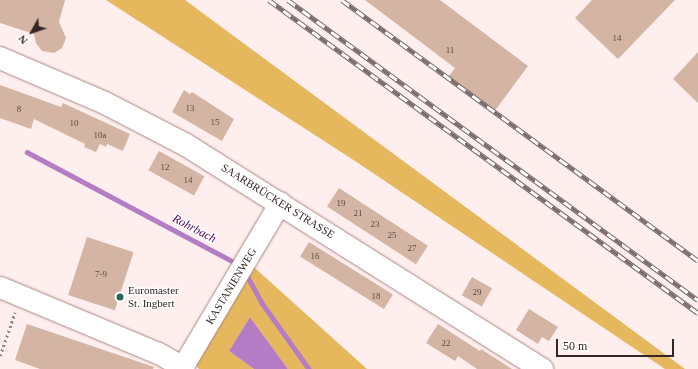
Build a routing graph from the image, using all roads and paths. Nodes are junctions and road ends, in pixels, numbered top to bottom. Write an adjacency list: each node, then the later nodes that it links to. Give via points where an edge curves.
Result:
1 (0, 58): 2 (main road, SAARBRÜCKER STRASSE, via 135,117 197,151)
2 (280, 202): 6 (street, KASTANIENWEG); 7 (main road, SAARBRÜCKER STRASSE)
3 (0, 287): 4 (street)
4 (20, 296): 5 (path); 6 (street, via 158,353)
5 (0, 356)
6 (182, 368)
7 (542, 369)

